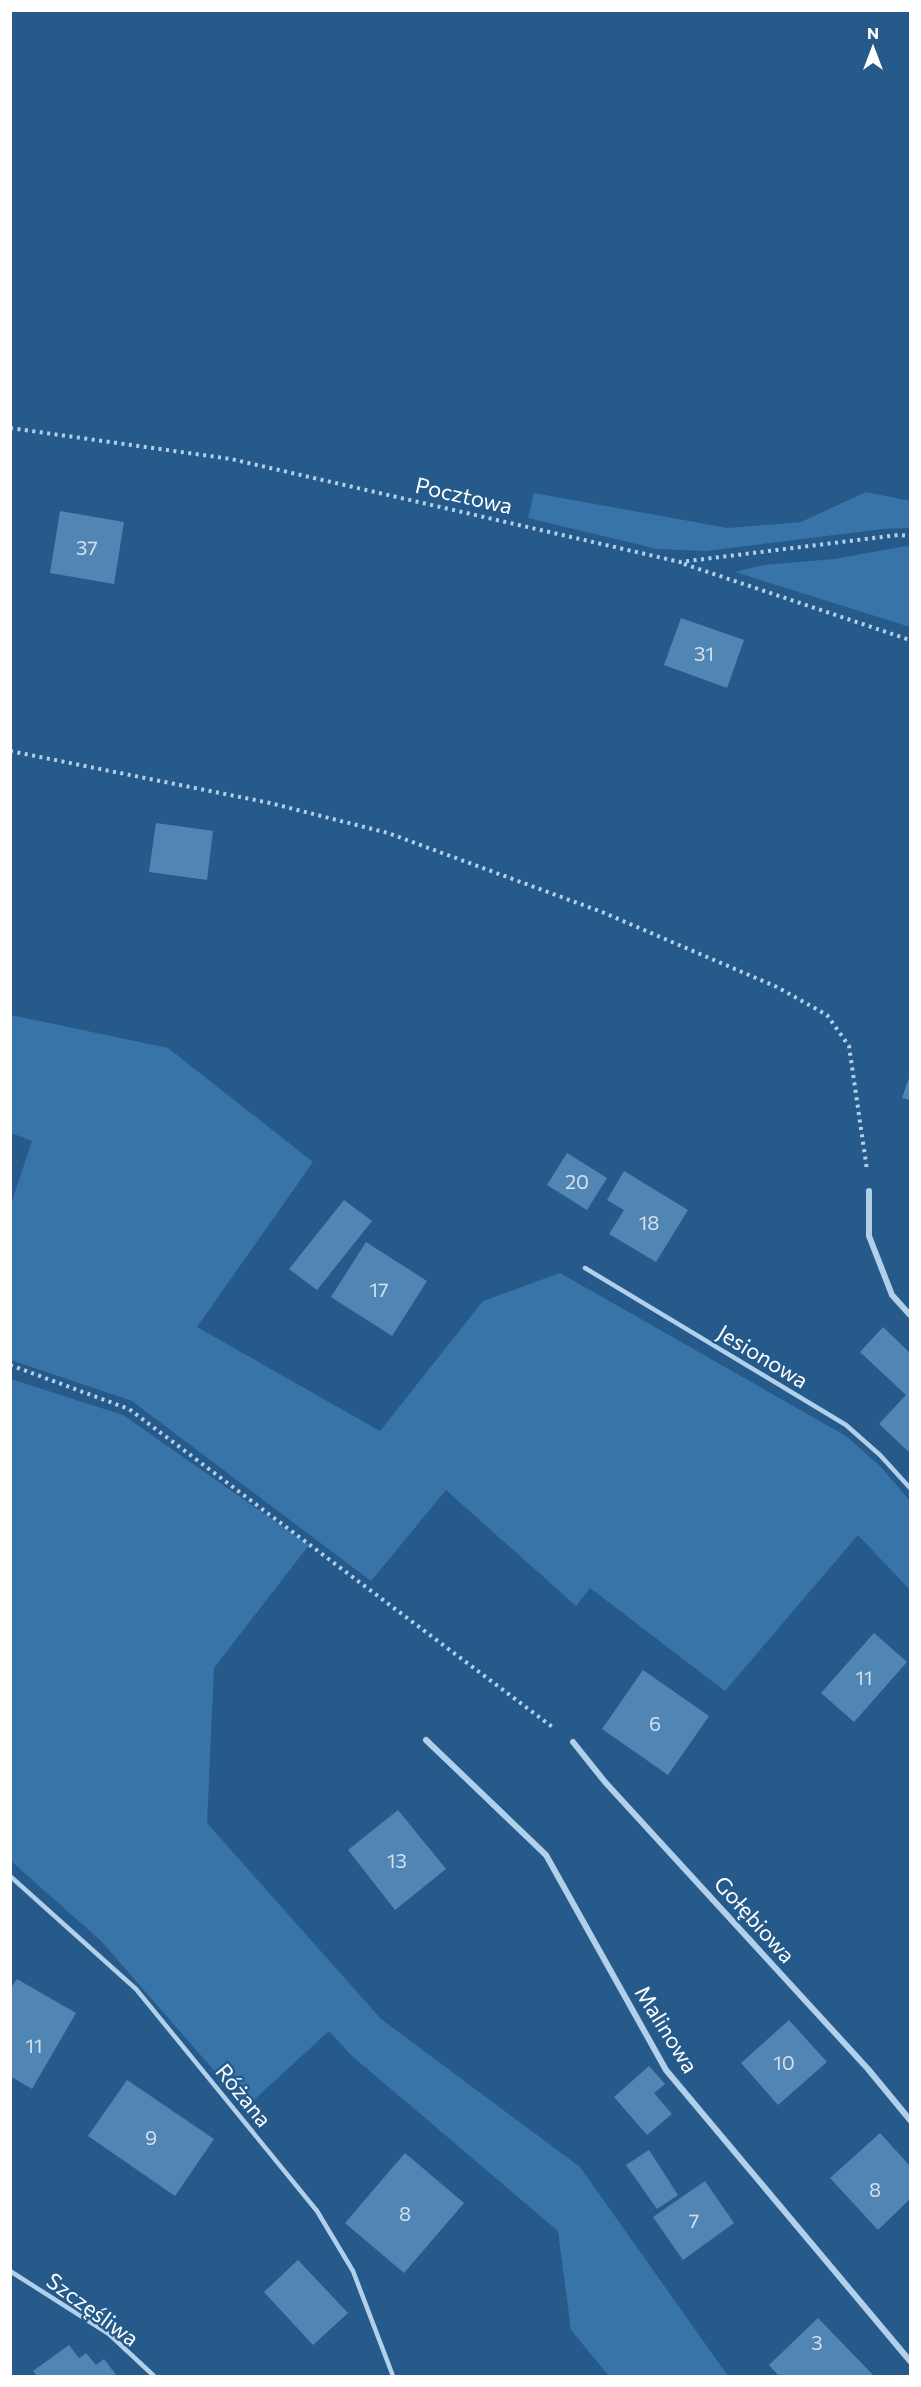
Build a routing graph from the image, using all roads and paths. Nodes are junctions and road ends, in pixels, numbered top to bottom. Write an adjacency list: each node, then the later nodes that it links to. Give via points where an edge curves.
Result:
1 (10, 428): 3 (path, Pocztowa, via 231,459)
2 (910, 536): 3 (path, Pocztowa)
3 (680, 562): 4 (path)
4 (910, 640)
5 (10, 751): 6 (path, via 270,803 388,833 602,912 777,987 826,1016 849,1046)
6 (869, 1191): 8 (street, via 869,1236 892,1295)
7 (585, 1268): 10 (lane, Jesionowa, via 846,1425)
8 (910, 1315)
9 (10, 1365): 12 (path, via 129,1409)
10 (910, 1488)
11 (426, 1740): 16 (street, Malinowa, via 546,1855 666,2070)
12 (573, 1742): 14 (street, Gołębiowa)
13 (10, 1876): 18 (lane, Różana, via 136,1989 317,2211 353,2271)
14 (910, 2120)
15 (10, 2271): 17 (lane, Szczęśliwa, via 109,2334)
16 (910, 2361)
17 (154, 2376)
18 (393, 2376)

